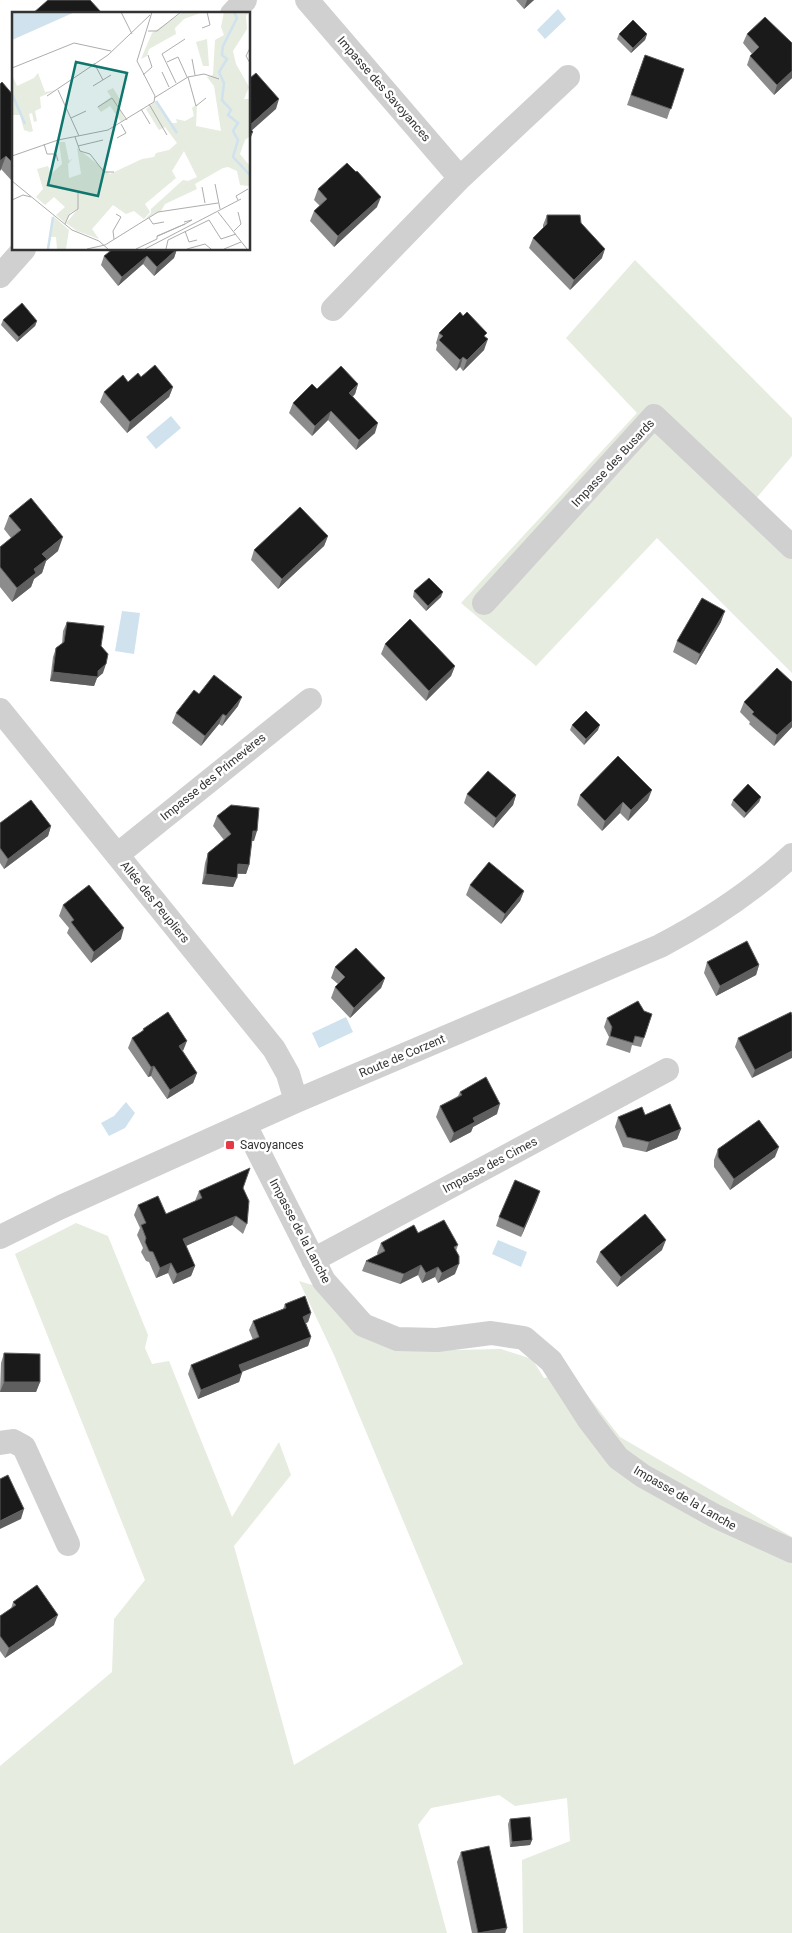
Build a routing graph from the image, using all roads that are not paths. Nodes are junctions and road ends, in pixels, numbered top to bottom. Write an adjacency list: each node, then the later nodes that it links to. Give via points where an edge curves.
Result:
1 (245, 0): 3 (street)
2 (307, 0): 5 (street, Impasse des Savoyances)
3 (234, 12)
4 (568, 77): 5 (street)
5 (460, 178): 8 (street)
6 (23, 250): 7 (street)
7 (0, 276)
8 (333, 309)
9 (792, 547): 10 (street, Impasse des Busards, via 654,416)
10 (484, 603)
11 (310, 700): 13 (street, Impasse des Primevères)
12 (0, 710): 13 (street, Allée des Peupliers)
13 (117, 854): 16 (street, Allée des Peupliers, via 274,1049 285,1067)
14 (792, 855): 16 (street, Route de Corzent, via 727,906 660,946)
15 (667, 1070): 19 (street, Impasse des Cimes)
16 (296, 1101): 17 (street, Route de Corzent)
17 (244, 1125): 18 (street, Route de Corzent); 19 (street, Impasse de la Lanche)
18 (0, 1237)
19 (313, 1260): 22 (street, Impasse de la Lanche, via 324,1281 363,1325 397,1339 437,1340 491,1333 524,1338 551,1361 618,1458 714,1516)
20 (0, 1443): 21 (street, via 13,1441 24,1447)
21 (68, 1544)
22 (792, 1551)

